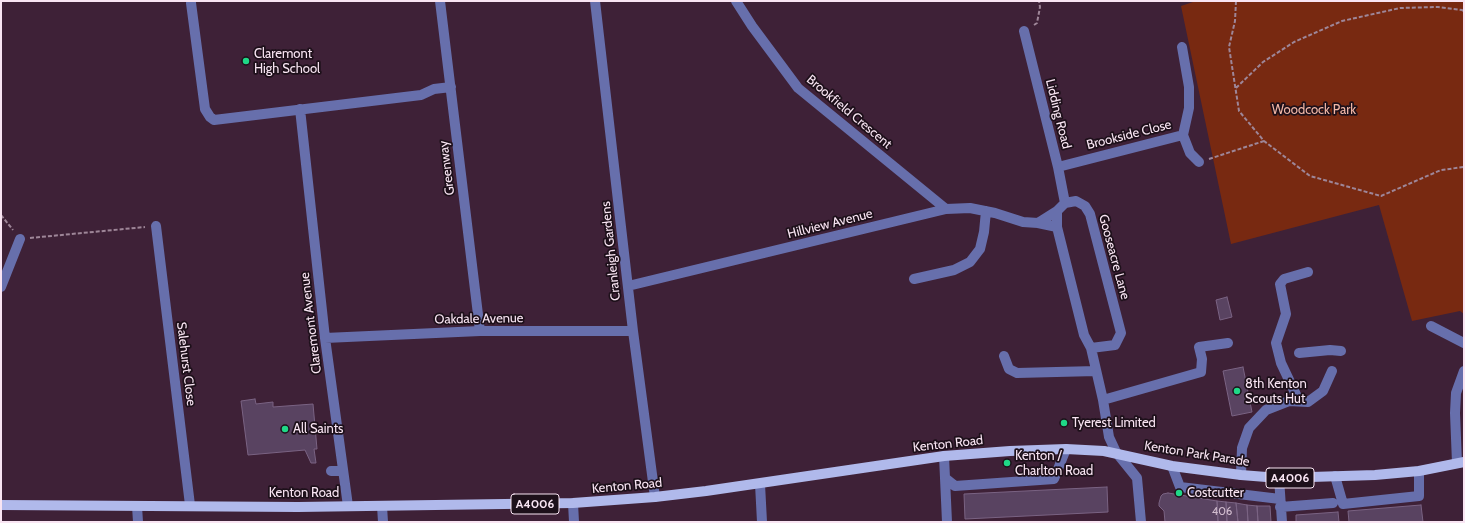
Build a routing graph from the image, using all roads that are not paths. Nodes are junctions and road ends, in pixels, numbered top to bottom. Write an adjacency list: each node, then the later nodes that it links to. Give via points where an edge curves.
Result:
1 (440, 1): 7 (street, Greenway)
2 (596, 1): 22 (street, Cranleigh Gardens)
3 (736, 1): 13 (street, Brookfield Crescent, via 798,88)
4 (191, 3): 8 (street, via 205,109 210,117 214,120)
5 (1024, 31): 11 (street, Lidding Road)
6 (1182, 47): 9 (street, Brookside Close, via 1189,88 1189,108)
7 (450, 87): 8 (street, via 434,89 421,95); 25 (street, Greenway)
8 (300, 109): 27 (street, Claremont Avenue)
9 (1183, 135): 10 (street, Brookside Close, via 1190,153); 11 (street, Brookside Close)
10 (1199, 162)
11 (1058, 167): 12 (street, Lidding Road)
12 (1065, 203): 14 (street); 30 (street, Gooseacre Lane, via 1076,201 1085,206 1090,214 1121,333 1115,345)
13 (946, 209): 15 (street, Hillview Avenue, via 970,208); 22 (street, Hillview Avenue)
14 (1056, 210): 16 (street); 18 (street)
15 (986, 211): 16 (street, Hillview Avenue, via 1023,222); 21 (street, via 980,249 970,262 954,270)
16 (1038, 223): 18 (street, Hillview Avenue)
17 (156, 226): 59 (street, Salehurst Close)
18 (1058, 228): 30 (street, via 1084,335)
19 (20, 239): 23 (street)
20 (1308, 272): 38 (street, via 1284,279 1280,284 1286,314 1276,343 1281,363)
21 (914, 279)
22 (628, 286): 26 (street, Cranleigh Gardens)
23 (1, 287)
24 (1431, 326): 29 (street)
25 (480, 331): 26 (street, Oakdale Avenue); 27 (street, Oakdale Avenue)
26 (633, 331): 53 (street, Cranleigh Gardens)
27 (325, 338): 45 (street, Claremont Avenue)
28 (1228, 343): 37 (street, via 1199,347 1202,359 1201,372)
29 (1464, 343)
30 (1091, 348): 34 (street)
31 (1340, 351): 32 (street)
32 (1299, 353)
33 (1004, 356): 34 (street, via 1009,369 1017,373)
34 (1096, 371): 37 (street)
35 (1332, 371): 38 (street, via 1323,391 1308,402)
36 (1464, 371): 39 (street, via 1456,393)
37 (1103, 400): 41 (street, via 1109,437)
38 (1299, 402): 48 (street, via 1289,401 1266,410 1249,428 1242,448)
39 (1459, 413): 43 (street)
40 (1066, 449): 41 (main road, Kenton Road / A4006); 42 (main road, Kenton Road / A4006); 50 (street, via 1054,479 955,486)
41 (1116, 452): 44 (main road, Kenton Park Parade / A4006); 67 (street, via 1137,478)
42 (944, 456): 50 (street); 52 (main road, Kenton Road / A4006)
43 (1461, 463): 47 (main road, Kenton Park Parade / A4006)
44 (1172, 466): 48 (main road, Kenton Park Parade / A4006); 55 (street, via 1180,487)
45 (343, 470): 46 (street); 60 (street, Claremont Avenue)
46 (331, 471)
47 (1419, 471): 49 (main road, Kenton Park Parade / A4006); 49 (street, via 1419,496 1343,504)
48 (1240, 475): 51 (main road, Kenton Park Parade / A4006)
49 (1336, 476): 51 (main road, Kenton Park Parade / A4006)
50 (945, 478): 66 (street)
51 (1279, 478): 55 (street)
52 (760, 484): 53 (main road, Kenton Road / A4006); 65 (street)
53 (655, 497): 54 (main road, Kenton Road / A4006)
54 (573, 503): 61 (main road, Kenton Road / A4006); 64 (street)
55 (1280, 503): 56 (street); 68 (street)
56 (1333, 503)
57 (1, 505): 58 (main road, Kenton Road / A4006)
58 (137, 506): 59 (main road, Kenton Road / A4006); 62 (street)
59 (190, 506): 60 (main road, Kenton Road / A4006)
60 (348, 506): 61 (main road, Kenton Road / A4006)
61 (382, 506): 63 (street)
62 (138, 522)
63 (383, 522)
64 (574, 522)
65 (762, 522)
66 (947, 522)
67 (1141, 522)
68 (1282, 522)

